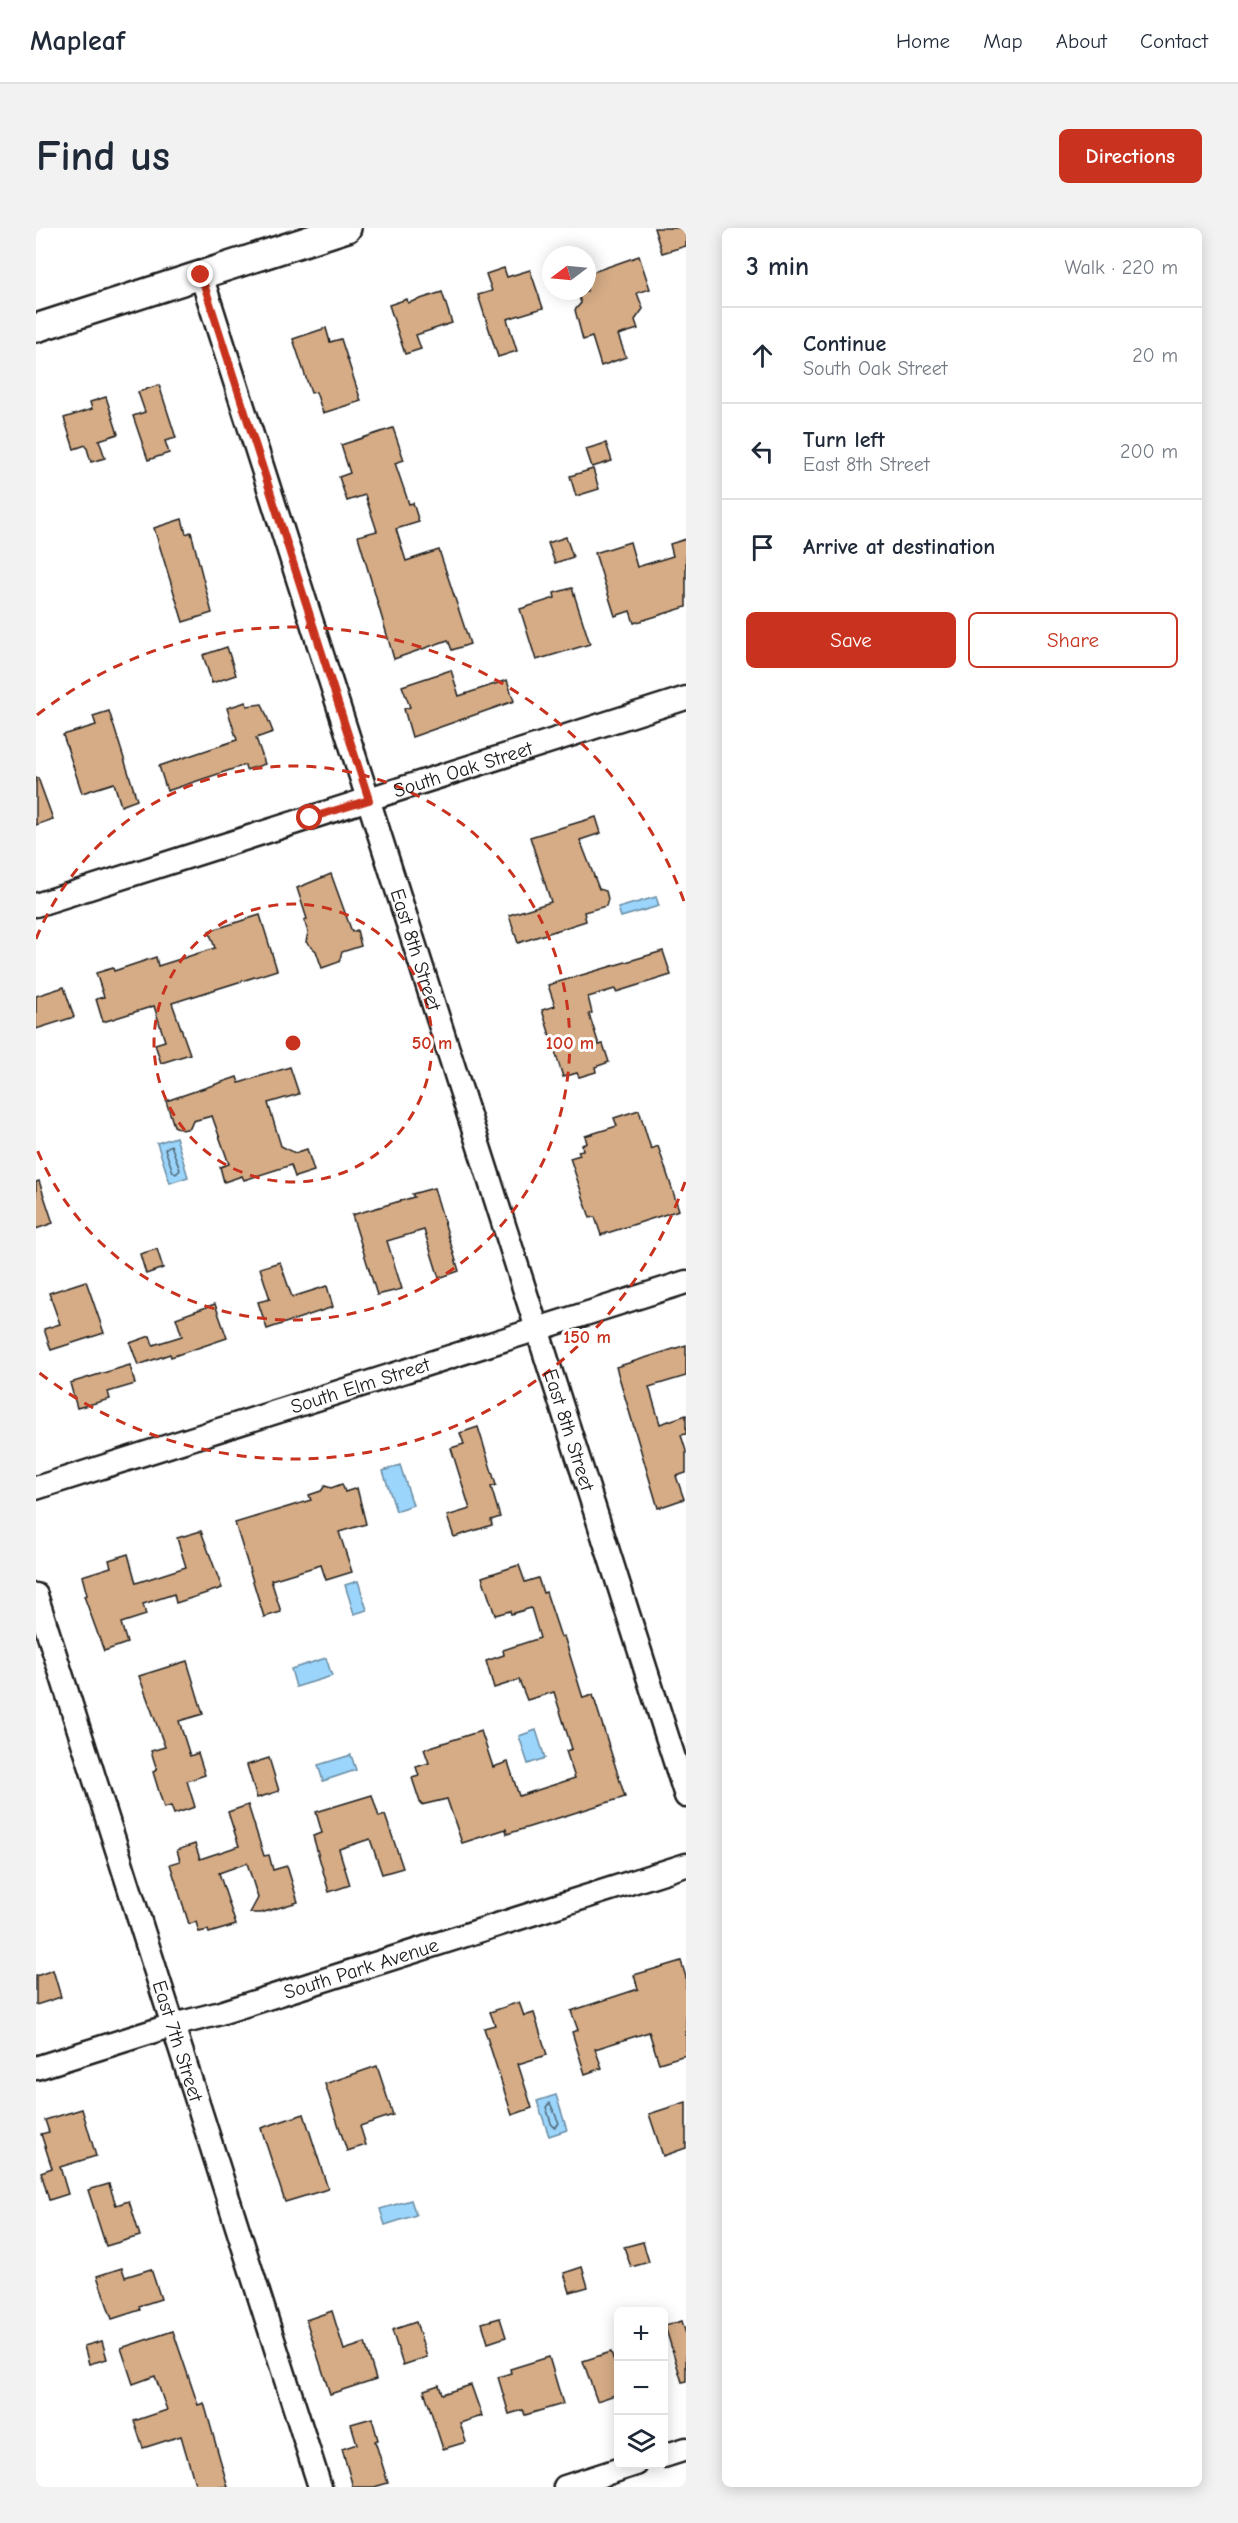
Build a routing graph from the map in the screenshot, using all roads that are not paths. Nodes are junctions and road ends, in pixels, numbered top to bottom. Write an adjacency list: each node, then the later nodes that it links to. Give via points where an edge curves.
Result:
1 (347, 228): 2 (main road)
2 (201, 275): 3 (main road); 5 (street, East 8th Street)
3 (36, 328)
4 (686, 698): 5 (street, South Oak Street)
5 (369, 800): 6 (street, South Oak Street); 8 (street, East 8th Street)
6 (36, 905)
7 (686, 1282): 8 (street, South Elm Street)
8 (538, 1329): 9 (street, South Elm Street); 11 (street, East 8th Street)
9 (36, 1488)
10 (36, 1595): 13 (street, East 7th Street)
11 (686, 1796)
12 (686, 1865): 13 (street, South Park Avenue)
13 (173, 2025): 14 (street, South Park Avenue); 18 (street, East 7th Street)
14 (36, 2068)
15 (686, 2449): 16 (street)
16 (668, 2454)
17 (621, 2469): 19 (street)
18 (320, 2487)
19 (565, 2487)

